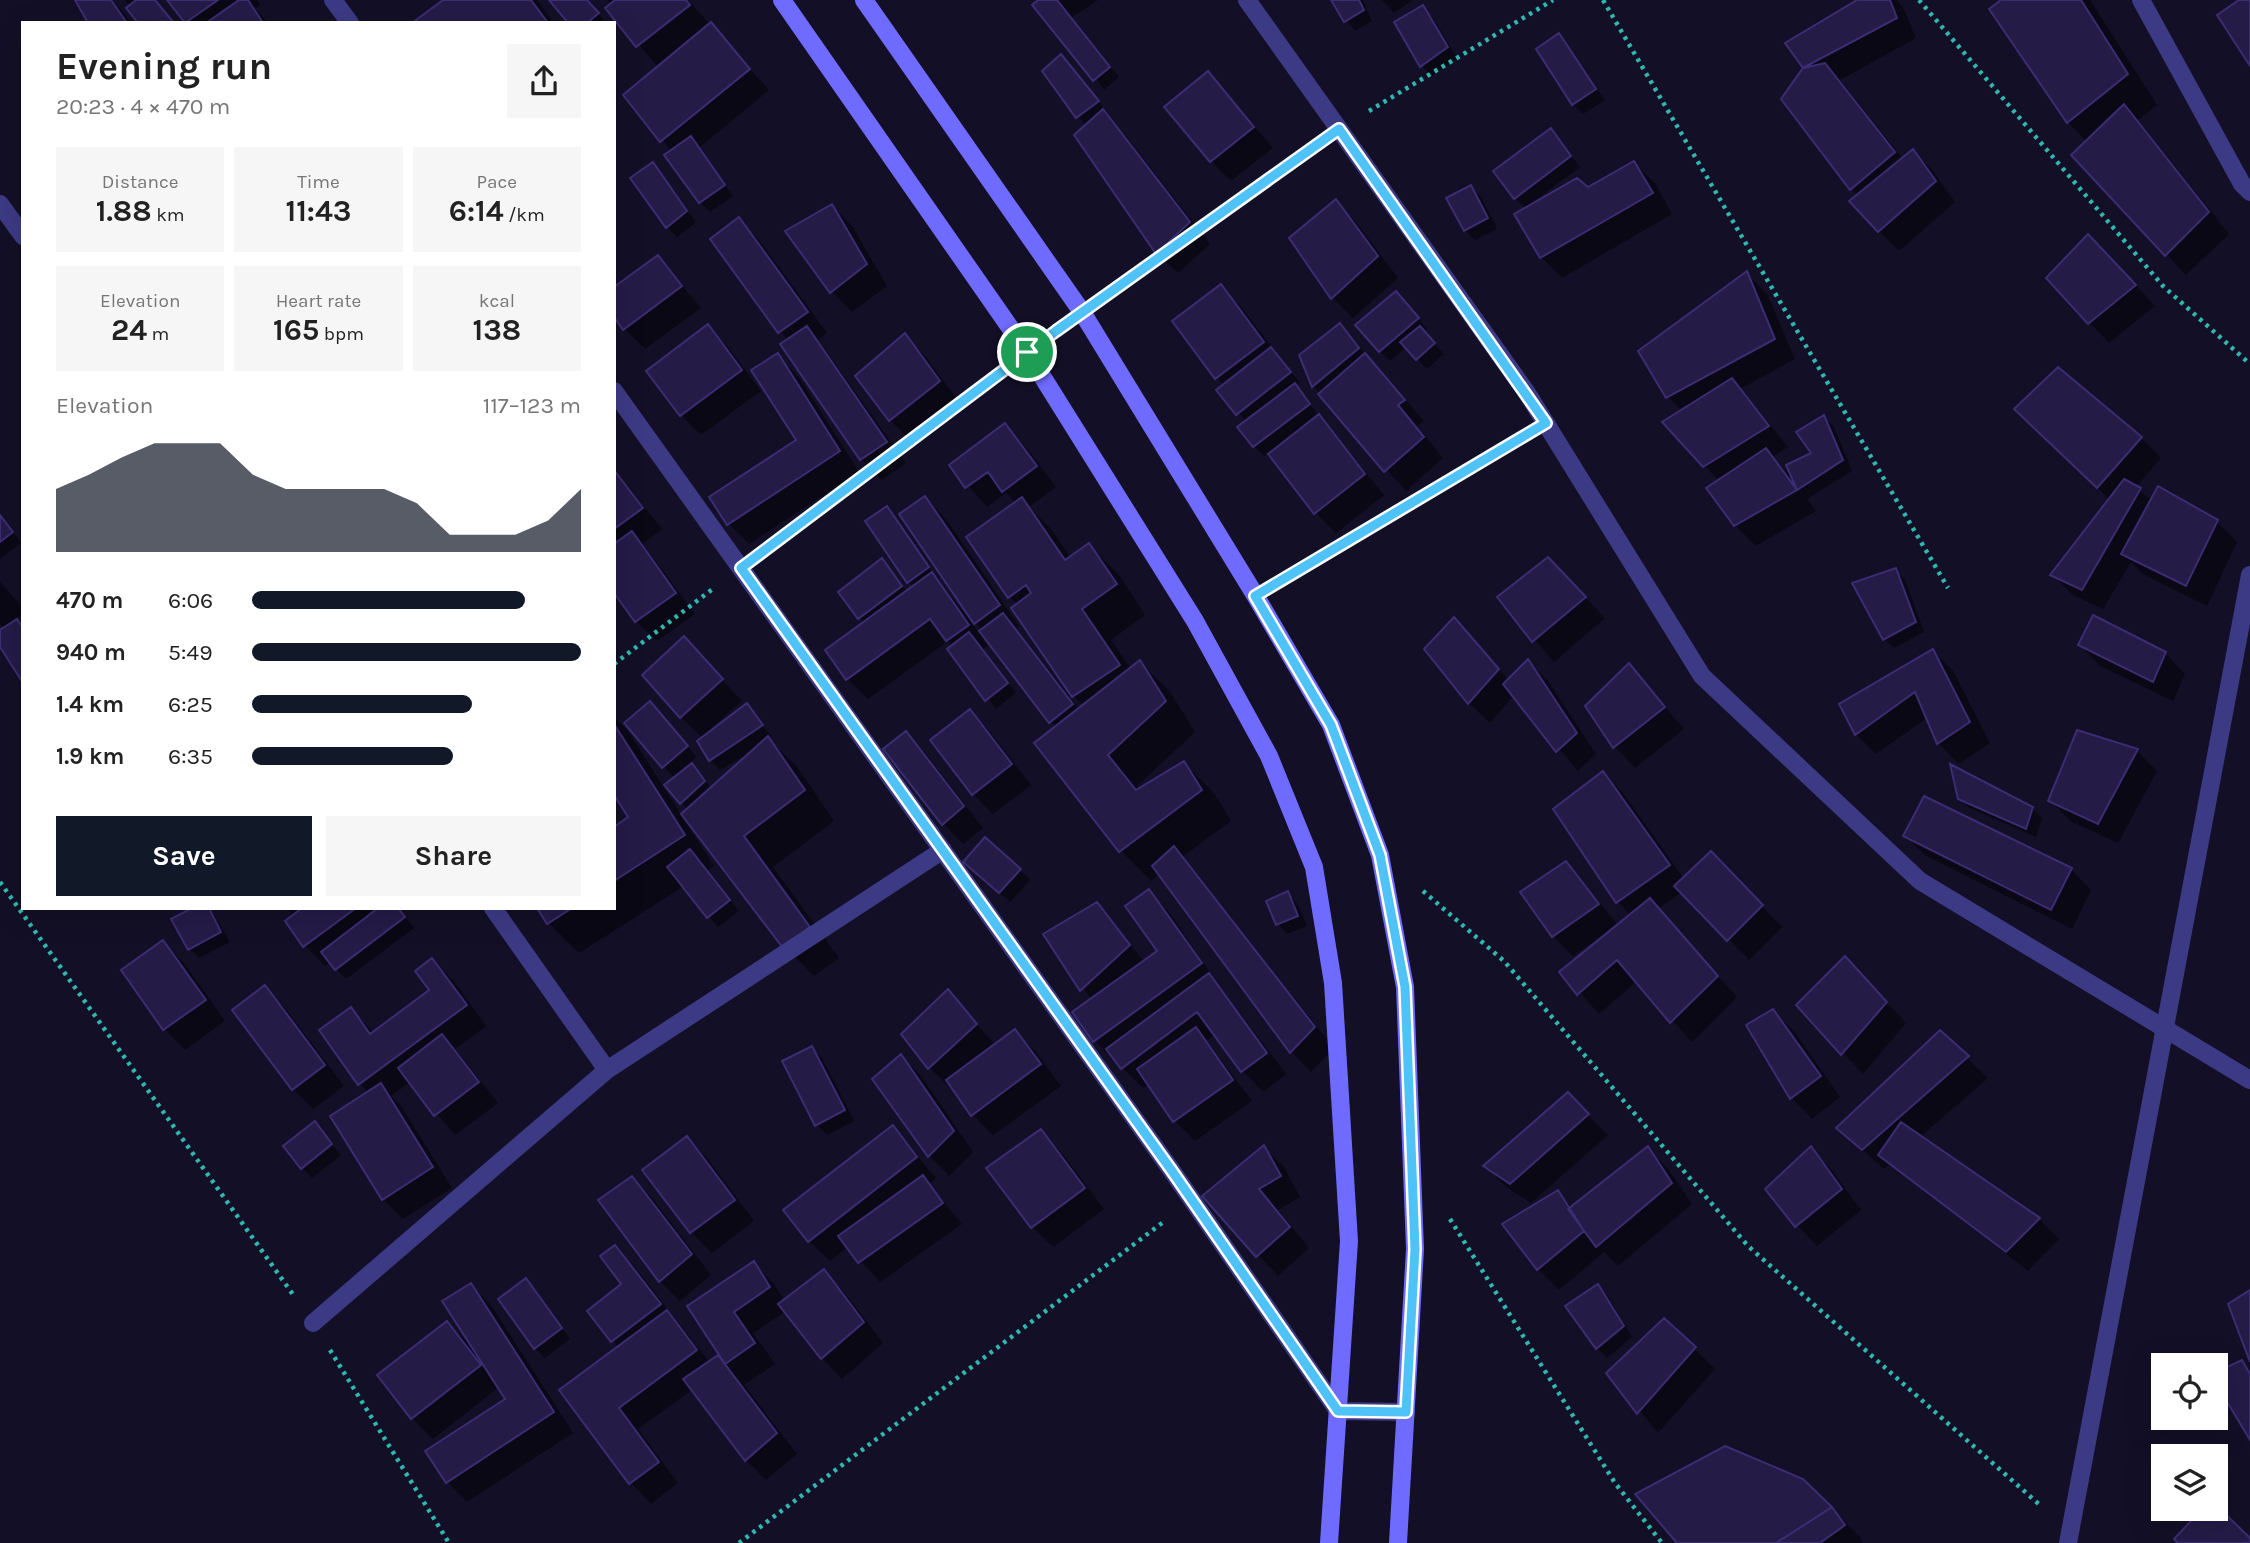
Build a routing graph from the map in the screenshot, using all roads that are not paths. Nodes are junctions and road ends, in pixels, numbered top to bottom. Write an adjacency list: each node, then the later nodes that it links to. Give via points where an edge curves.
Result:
1 (334, 0): 6 (street)
2 (782, 0): 18 (main road, via 1027,352 1195,621 1269,756 1314,867 1333,983 1349,1241)
3 (864, 0): 19 (main road, via 1082,312 1331,725 1380,855 1405,987 1415,1249)
4 (1247, 0): 14 (street, via 1546,423 1702,676 1920,881)
5 (2141, 0): 7 (street)
6 (349, 21)
7 (2250, 192)
8 (0, 204): 9 (street)
9 (21, 233)
10 (616, 394): 12 (street)
11 (2250, 575): 14 (street)
12 (943, 850): 15 (street); 18 (street)
13 (494, 910): 15 (street)
14 (2165, 1028): 16 (street); 20 (street)
15 (607, 1070): 17 (street)
16 (2250, 1080)
17 (313, 1322)
18 (1338, 1411): 19 (street); 21 (main road)
19 (1406, 1412): 22 (main road)
20 (2069, 1537)
21 (1329, 1543)
22 (1398, 1543)

